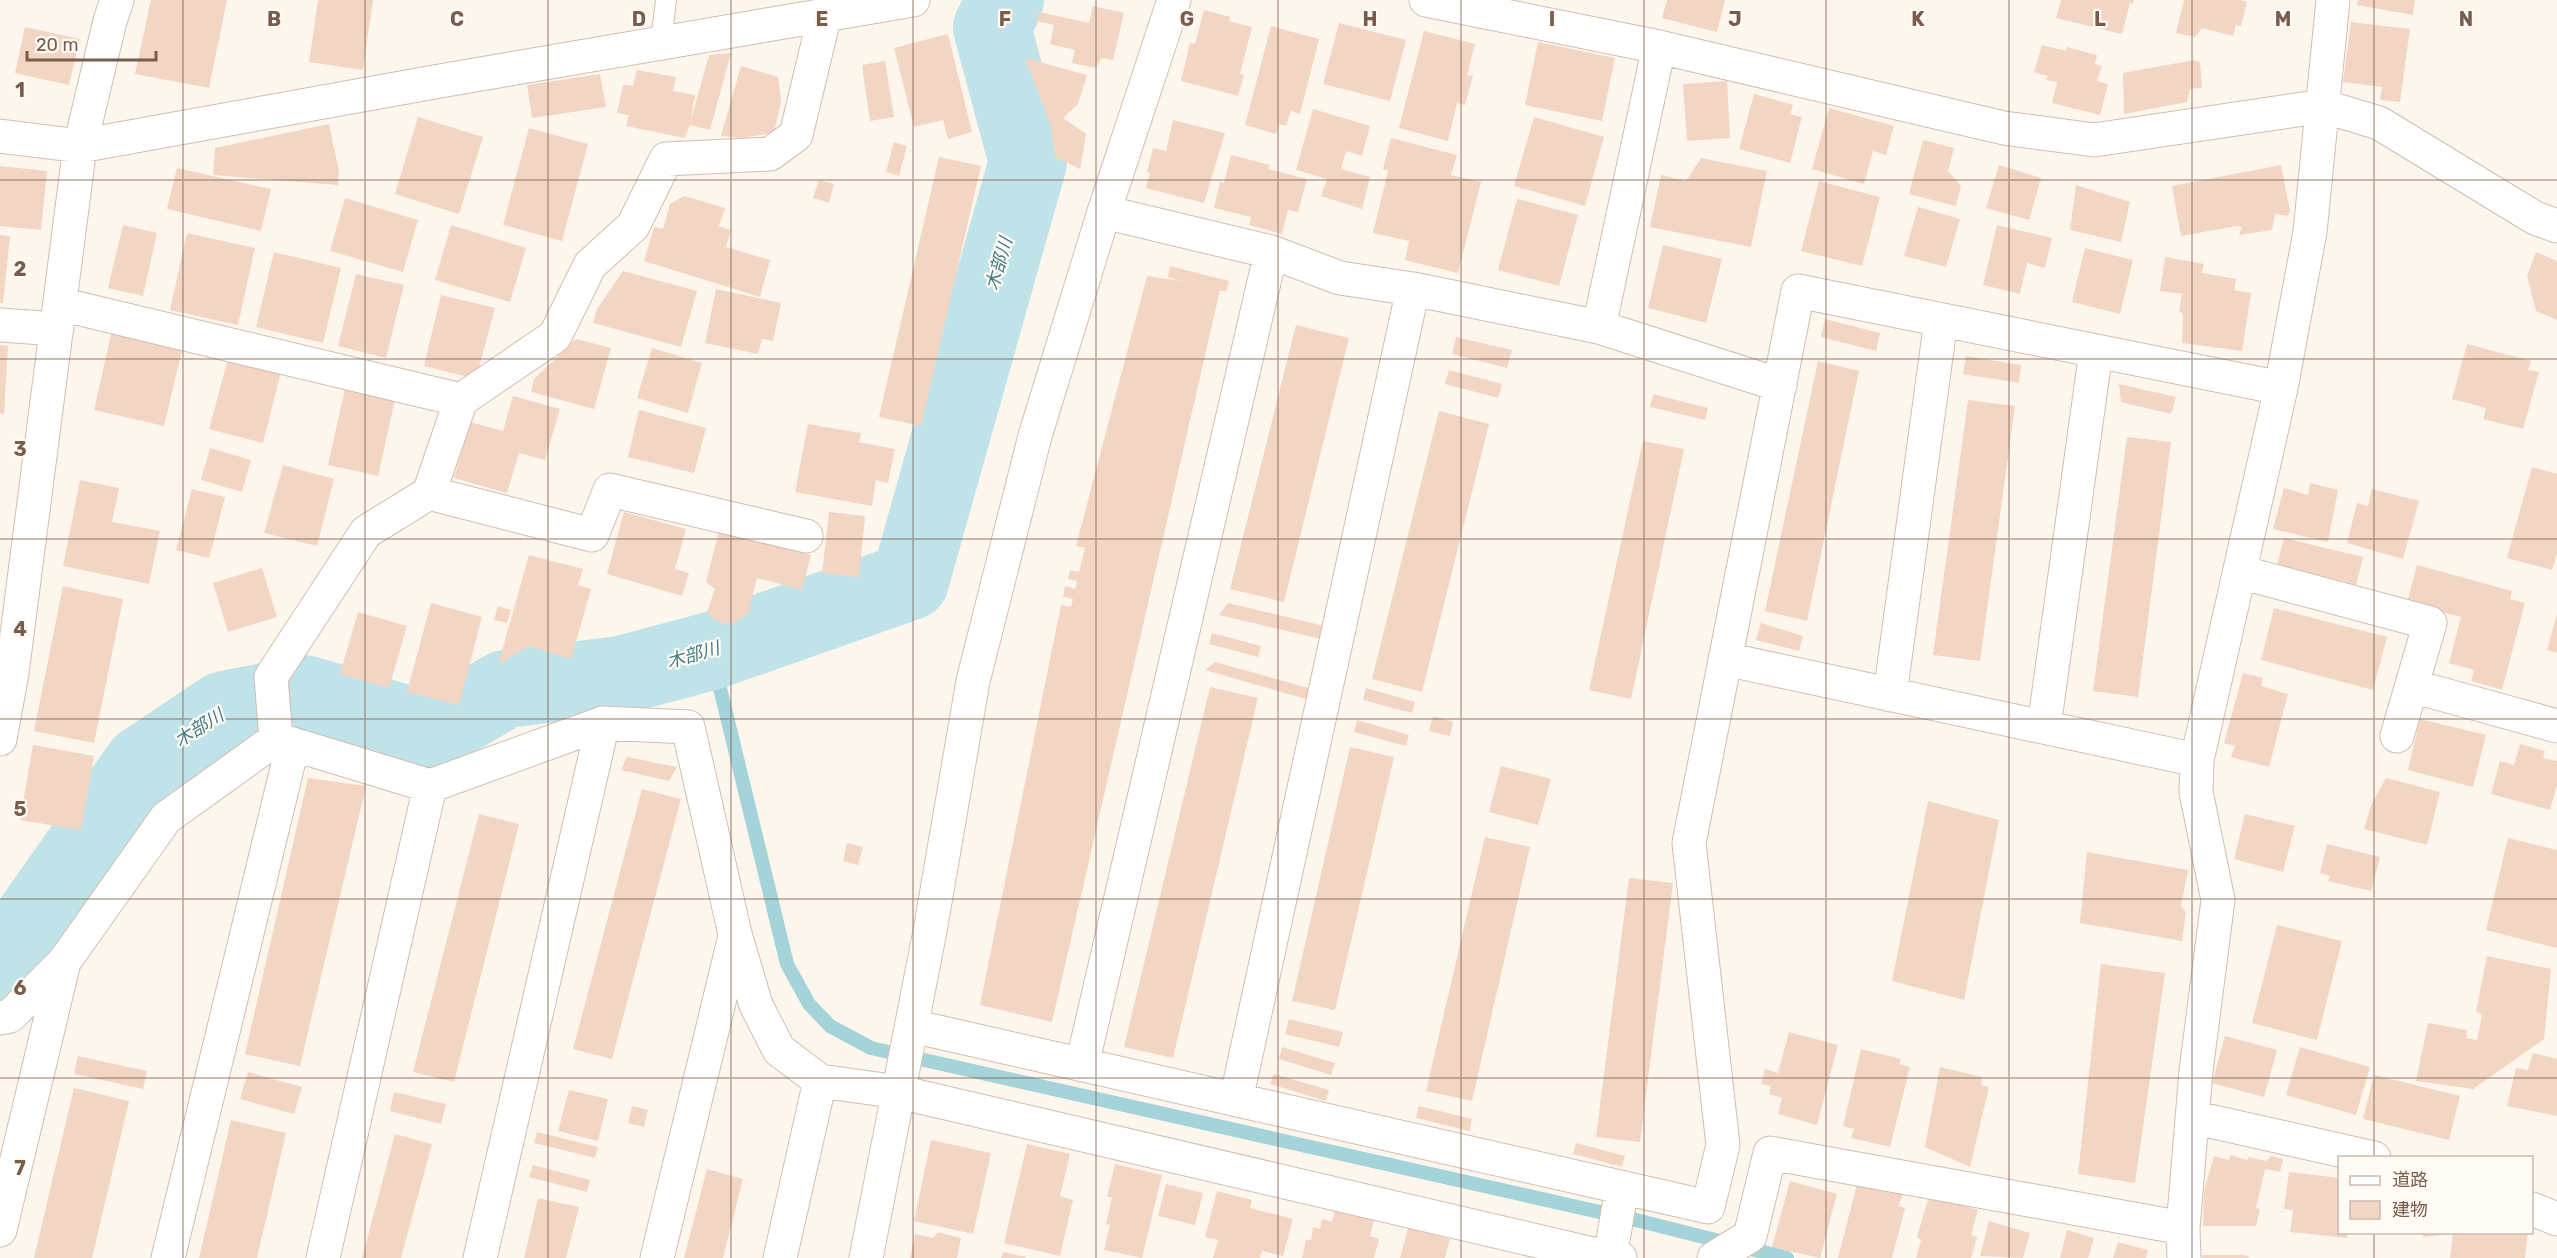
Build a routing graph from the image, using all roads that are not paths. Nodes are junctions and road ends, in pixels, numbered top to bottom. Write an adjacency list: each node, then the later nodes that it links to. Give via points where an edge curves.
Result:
1 (117, 0): 12 (street)
2 (666, 0): 8 (lane)
3 (913, 0): 7 (street)
4 (1174, 0): 13 (street)
5 (1426, 0): 9 (street)
6 (2333, 0): 10 (street)
7 (825, 14): 8 (street); 24 (street, via 796,135 770,154 666,159 633,226 590,265 555,336)
8 (661, 42): 12 (street)
9 (1659, 47): 10 (street, via 2004,128 2094,140); 20 (street)
10 (2323, 106): 14 (street, via 2379,123 2535,218); 23 (street, via 2310,232)
11 (0, 136): 12 (street)
12 (80, 146): 17 (street)
13 (1104, 212): 15 (street); 43 (street, via 1035,435 973,681)
14 (2557, 226)
15 (1271, 252): 16 (street, via 1340,278); 44 (street)
16 (1413, 289): 20 (street); 47 (street)
17 (59, 316): 19 (street); 24 (street); 29 (street)
18 (1941, 320): 21 (street); 22 (street, via 1798,291); 31 (street)
19 (0, 325)
20 (1599, 327): 22 (street)
21 (2096, 351): 23 (street); 34 (street)
22 (1780, 384): 28 (street)
23 (2281, 388): 27 (street)
24 (461, 400): 25 (street)
25 (429, 493): 26 (street, via 592,535 610,490); 37 (street, via 366,532 271,676)
26 (806, 536)
27 (2240, 572): 30 (street, via 2430,623); 38 (street)
28 (1725, 659): 31 (street); 50 (street, via 1689,843 1723,1145 1708,1208)
29 (6, 672): 36 (street)
30 (2412, 686): 33 (street); 35 (street)
31 (1890, 695): 34 (street)
32 (603, 723): 39 (street); 40 (street, via 688,727); 57 (street)
33 (2557, 726)
34 (2044, 727): 38 (street)
35 (2397, 736)
36 (0, 739)
37 (284, 741): 39 (street); 41 (street, via 166,818); 55 (street)
38 (2197, 760): 48 (street, via 2196,792 2218,900)
39 (430, 786): 56 (street)
40 (735, 934): 45 (street, via 756,1005 779,1050); 58 (street)
41 (64, 962): 42 (street, via 10,1016); 53 (street)
42 (0, 1018)
43 (912, 1026): 44 (street); 46 (street)
44 (1082, 1065): 47 (street)
45 (820, 1081): 46 (street); 59 (street)
46 (899, 1092): 60 (street); 61 (street)
47 (1236, 1100): 50 (street)
48 (2192, 1117): 49 (street); 54 (street)
49 (2365, 1156)
50 (1622, 1188): 61 (street)
51 (2533, 1209): 52 (street)
52 (2557, 1219)
53 (0, 1230)
54 (2184, 1243): 62 (street, via 1770,1153 1750,1236)
55 (168, 1258)
56 (322, 1258)
57 (480, 1258)
58 (657, 1258)
59 (780, 1258)
60 (866, 1258)
61 (1613, 1258)
62 (1714, 1258)

